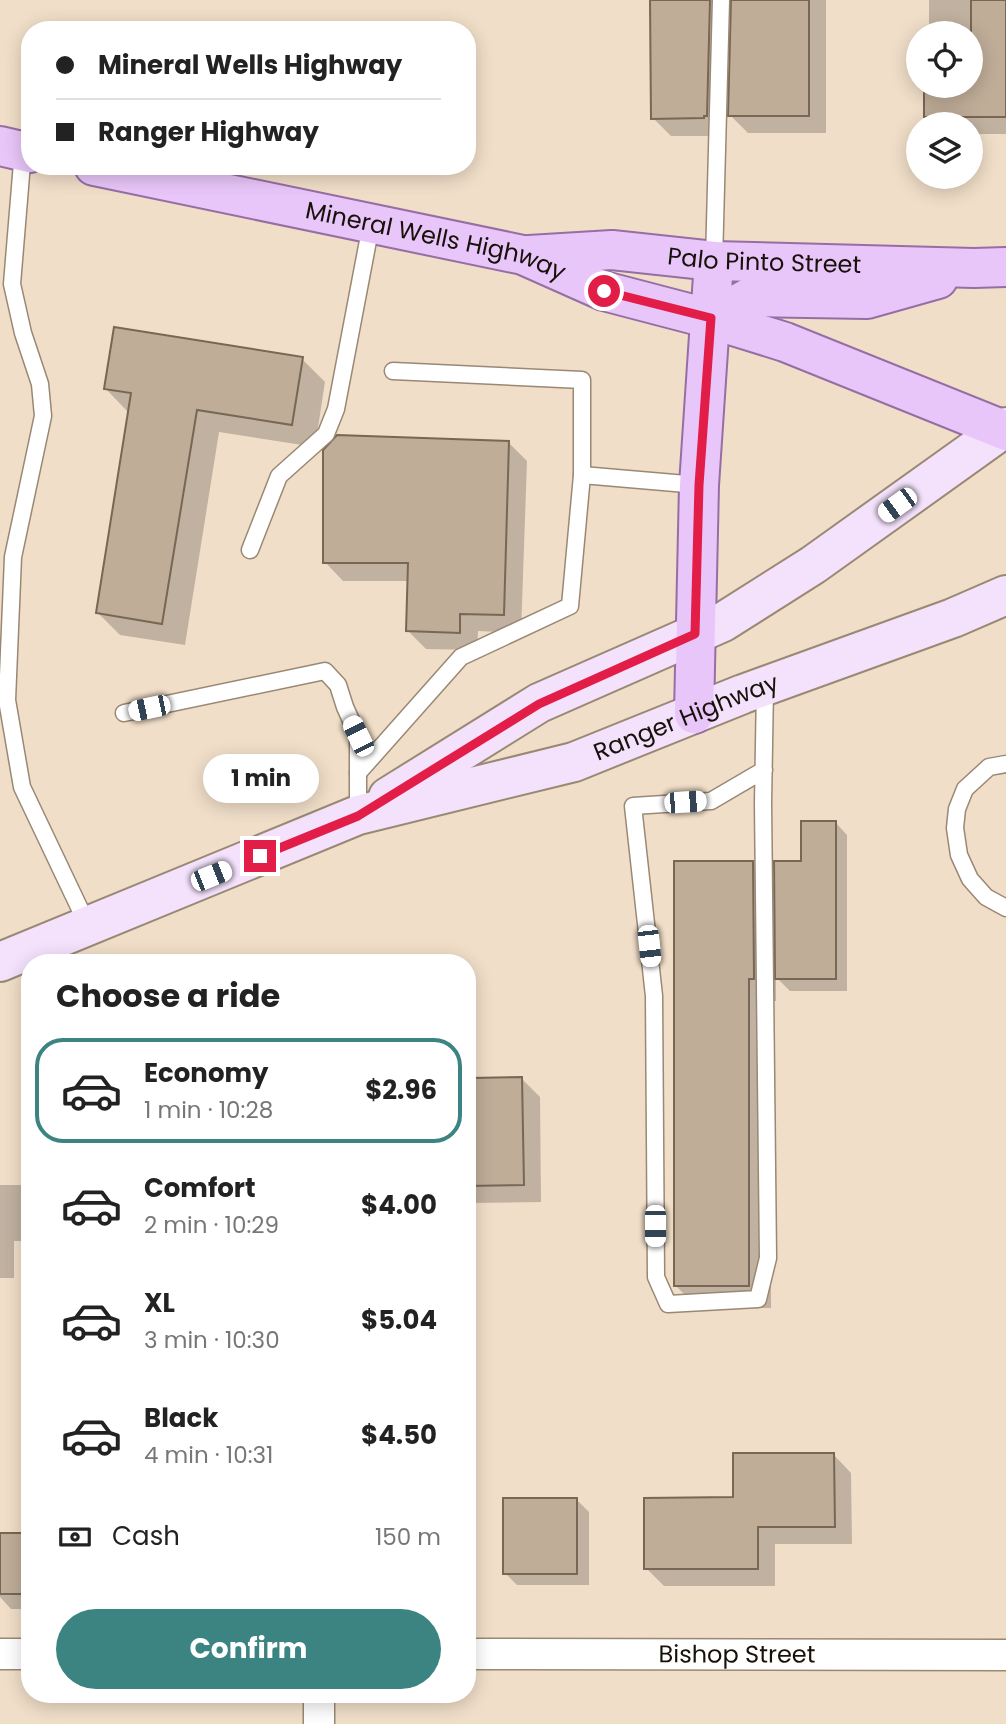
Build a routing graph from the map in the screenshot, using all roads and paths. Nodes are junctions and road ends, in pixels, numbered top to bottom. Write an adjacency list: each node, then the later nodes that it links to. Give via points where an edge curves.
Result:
1 (721, 0): 6 (lane)
2 (18, 150): 19 (lane, via 12,284 40,384 43,416 13,557)
3 (136, 175): 4 (main road, Mineral Wells Highway)
4 (371, 225): 5 (main road, Mineral Wells Highway); 13 (lane, via 337,409 326,434 279,476)
5 (523, 256): 6 (main road, Palo Pinto Street, via 612,250); 8 (main road, Mineral Wells Highway, via 604,291)
6 (715, 261): 7 (main road, Palo Pinto Street); 8 (main road)
7 (990, 268): 8 (main road, via 867,299 750,297)
8 (711, 318): 10 (main road, Mineral Wells Highway, via 785,342); 12 (main road)
9 (393, 371): 11 (lane, via 582,380)
10 (1005, 430): 15 (main road, Ranger Highway, via 813,565 723,622)
11 (582, 475): 12 (lane); 22 (lane, via 570,606 461,657)
12 (699, 485): 15 (main road)
13 (250, 550)
14 (1006, 595): 16 (main road, Ranger Highway)
15 (695, 634): 18 (main road); 23 (main road, Ranger Highway, via 539,704)
16 (765, 687): 18 (main road, Ranger Highway); 21 (lane)
17 (124, 713): 22 (lane, via 324,671 338,685 358,736)
18 (694, 714): 23 (main road, Ranger Highway, via 574,762)
19 (8, 754): 25 (lane)
20 (1006, 764): 24 (lane, via 989,767 965,789 955,828 959,855 970,879 986,897)
21 (764, 770): 21 (lane, via 768,1258 758,1299 668,1304 656,1277 654,996 634,806 711,801)
22 (358, 773): 23 (lane)
23 (358, 816): 25 (main road, Ranger Highway)
24 (1006, 908)
25 (88, 926): 26 (main road, Ranger Highway)
26 (0, 962)
27 (0, 1654): 28 (street)
28 (21, 1654)
29 (476, 1654): 30 (street, Bishop Street)
30 (1006, 1655)
31 (319, 1703): 32 (street)
32 (319, 1724)

